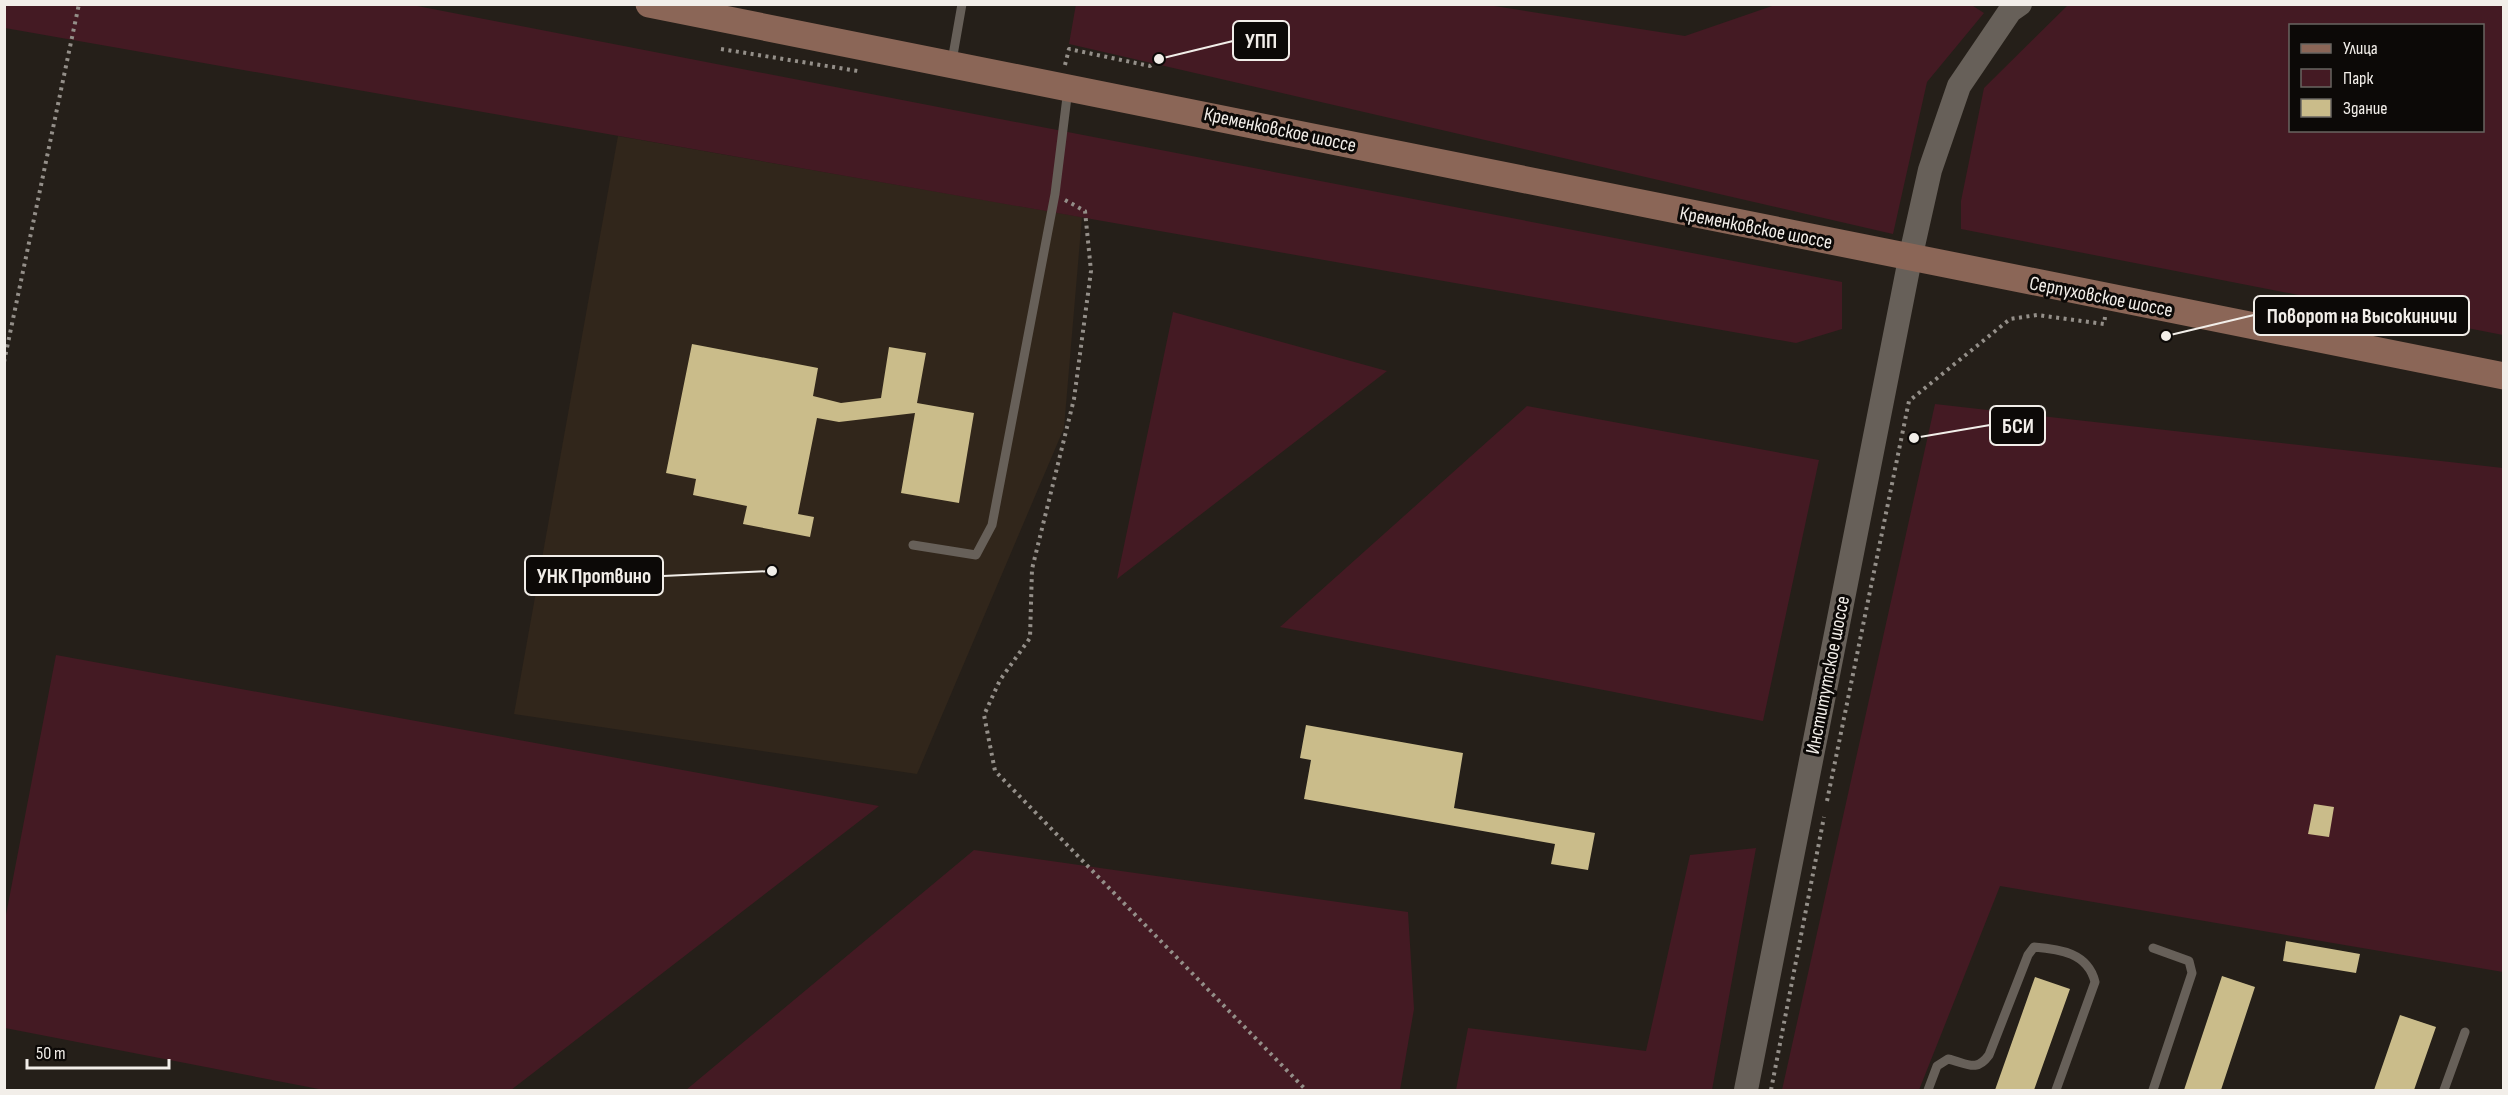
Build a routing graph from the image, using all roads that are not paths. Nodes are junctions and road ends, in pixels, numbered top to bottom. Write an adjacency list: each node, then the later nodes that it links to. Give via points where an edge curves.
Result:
1 (649, 4): 4 (main road, Кременковское шоссе)
2 (962, 4): 4 (lane)
3 (2020, 4): 6 (street, Институтское шоссе, via 2010,11 1959,86 1930,170)
4 (952, 63): 5 (main road, Кременковское шоссе)
5 (1064, 86): 6 (main road, Кременковское шоссе); 8 (lane, via 1055,194 992,525 976,555)
6 (1910, 259): 7 (main road, Серпуховское шоссе); 11 (street, Институтское шоссе)
7 (2504, 376)
8 (913, 545)
9 (2153, 948): 14 (lane, via 2189,961 2192,973)
10 (2464, 1032): 15 (lane)
11 (1746, 1090)
12 (1928, 1090): 13 (lane, via 1937,1066 1948,1059 1975,1067 1982,1065 2034,947 2082,959 2092,969 2095,982)
13 (2056, 1090)
14 (2153, 1090)
15 (2444, 1090)

